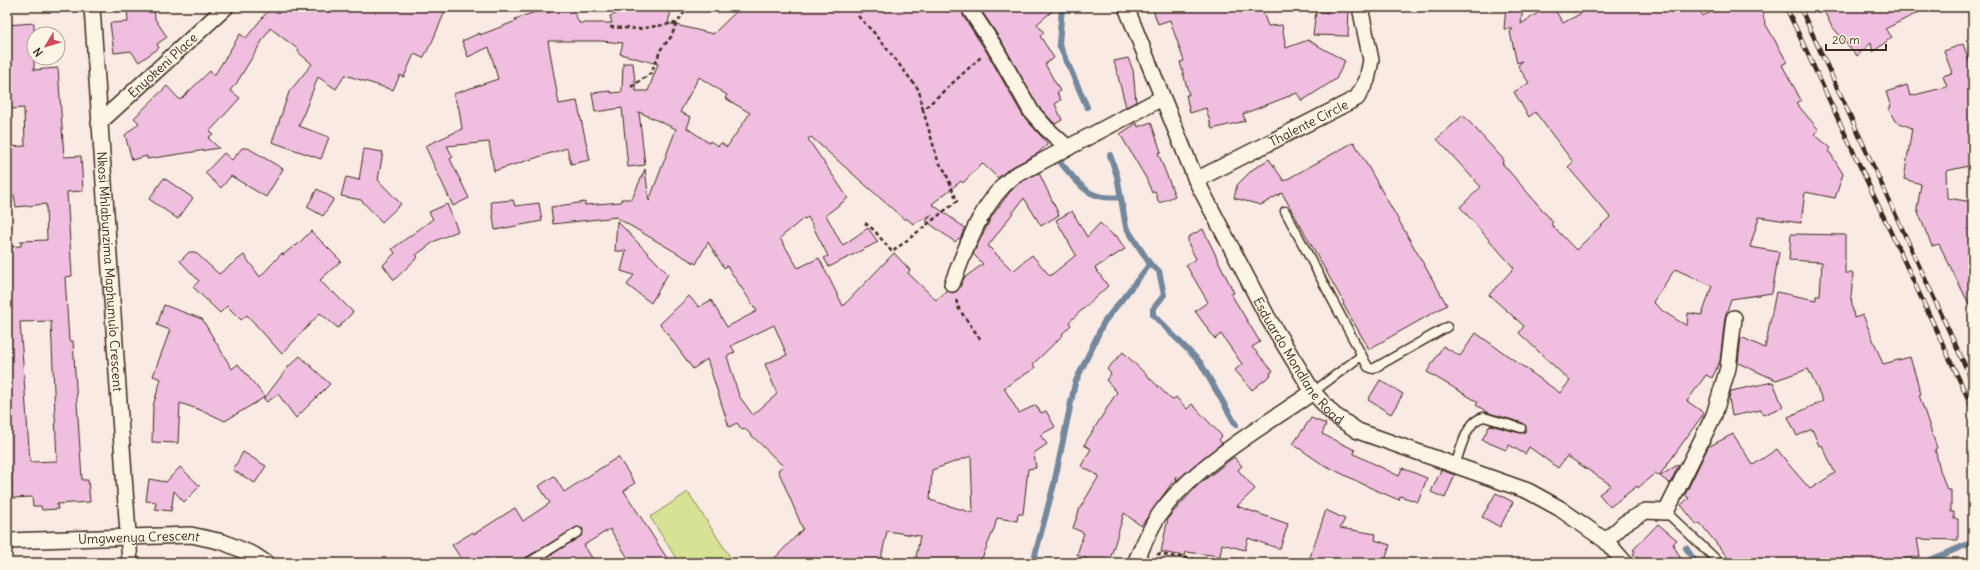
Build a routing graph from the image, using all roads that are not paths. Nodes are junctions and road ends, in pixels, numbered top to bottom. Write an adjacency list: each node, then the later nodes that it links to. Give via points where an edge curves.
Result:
1 (92, 7): 7 (street, Nkosi Mhlabunzima Maphumulo Crescent)
2 (226, 7): 7 (street, Enyokeni Place)
3 (1126, 7): 6 (street, Esduardo Mondlane Road)
4 (1360, 7): 9 (street, Thalente Circle, via 1371,60 1367,80 1357,98)
5 (971, 11): 8 (street, via 1031,111)
6 (1162, 98): 8 (street); 9 (street, Esduardo Mondlane Road)
7 (99, 123): 20 (street, Nkosi Mhlabunzima Maphumulo Crescent)
8 (1068, 148): 11 (street, via 1014,176 992,198 975,229)
9 (1196, 180): 15 (street, Esduardo Mondlane Road, via 1268,318)
10 (1285, 211): 14 (lane)
11 (952, 284)
12 (1734, 318): 18 (street, via 1728,368 1714,415)
13 (1447, 327): 14 (lane, via 1373,368 1368,366)
14 (1362, 356): 15 (lane)
15 (1314, 392): 17 (street, Esduardo Mondlane Road, via 1334,415 1358,431); 23 (street, via 1214,460 1193,479 1159,515)
16 (1521, 428): 17 (lane, via 1484,417 1478,418 1472,424)
17 (1455, 465): 22 (street, Esduardo Mondlane Road, via 1528,491 1559,508)
18 (1666, 512): 22 (street, via 1646,511 1625,522); 28 (lane)
19 (578, 532): 26 (lane)
20 (128, 536): 21 (street, Umgwenya Crescent); 24 (street, Nkosi Mhlabunzima Maphumulo Crescent); 25 (street, Umgwenya Crescent, via 191,535 223,542)
21 (7, 541)
22 (1606, 541): 27 (street, Esduardo Mondlane Road)
23 (1138, 557)
24 (130, 563)
25 (266, 563)
26 (528, 563)
27 (1624, 563)
28 (1720, 563)

